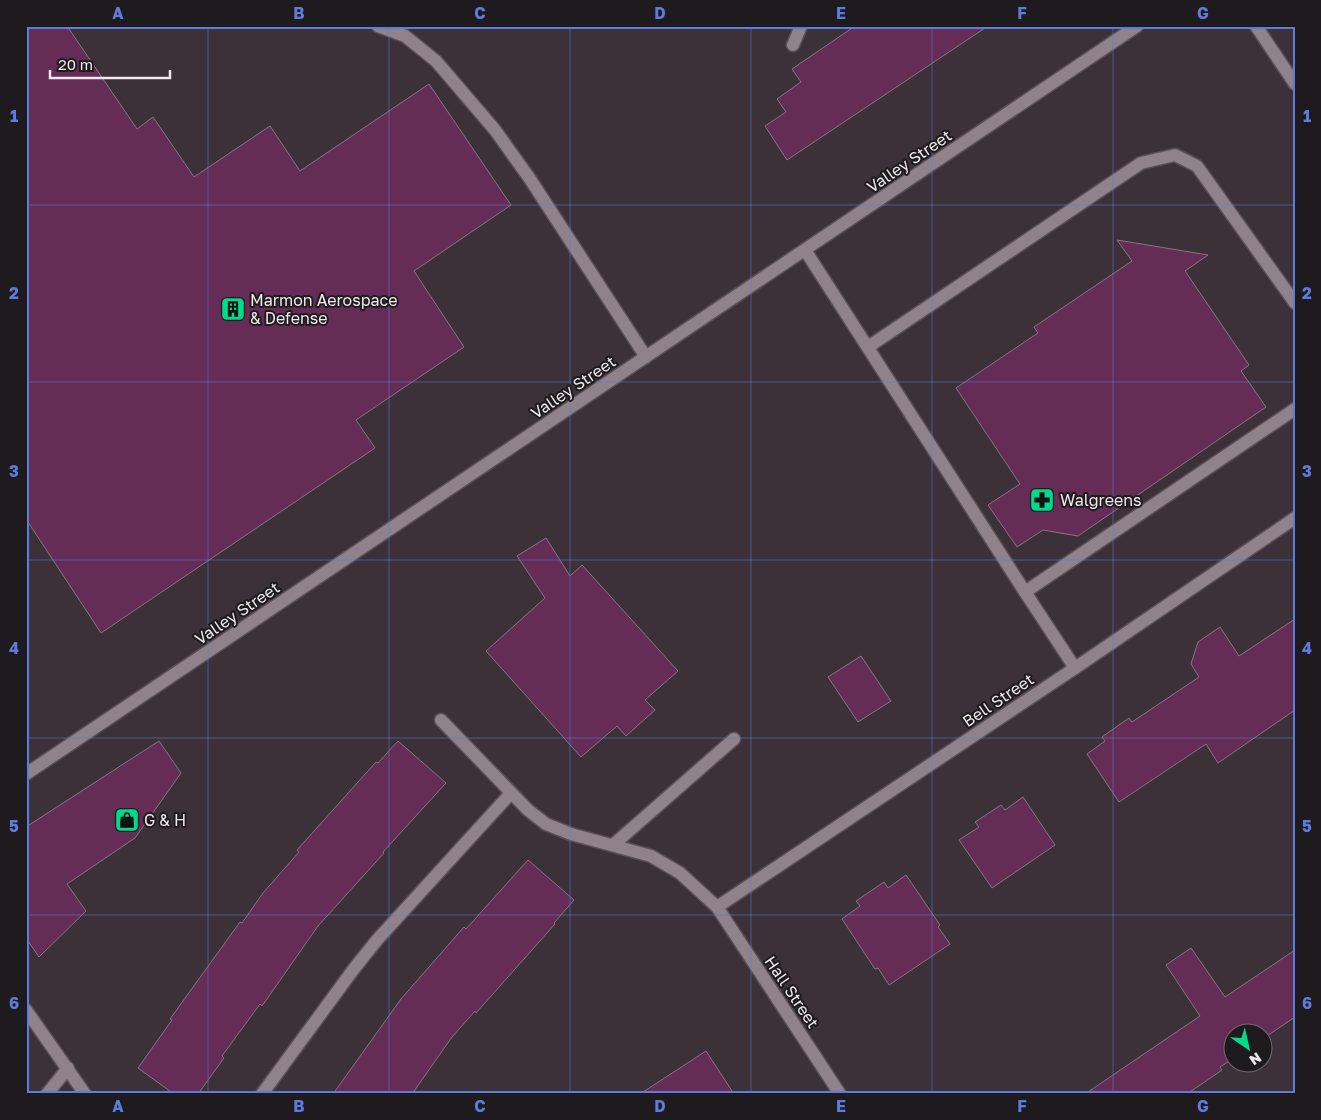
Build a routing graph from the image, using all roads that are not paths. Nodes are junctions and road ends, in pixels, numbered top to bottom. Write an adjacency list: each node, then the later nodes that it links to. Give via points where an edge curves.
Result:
1 (378, 26): 10 (main road, via 405,36 436,61 495,130)
2 (801, 26): 5 (main road)
3 (1137, 26): 7 (main road, Valley Street)
4 (1256, 26): 6 (main road)
5 (793, 46)
6 (1295, 84)
7 (806, 250): 9 (main road); 10 (main road, Valley Street)
8 (1295, 303): 9 (main road, via 1197,166 1175,155 1141,163)
9 (868, 347): 13 (main road)
10 (646, 357): 17 (main road, Valley Street)
11 (1295, 409): 13 (main road)
12 (1295, 518): 14 (main road, Bell Street)
13 (1025, 592): 14 (main road)
14 (1076, 668): 20 (main road, Bell Street)
15 (441, 720): 18 (main road, Hall Street)
16 (734, 739): 19 (main road)
17 (26, 774)
18 (511, 793): 19 (main road, Hall Street, via 546,824); 25 (main road, via 377,940)
19 (614, 845): 20 (main road, Hall Street, via 651,856 680,873)
20 (717, 907): 26 (main road, Hall Street)
21 (26, 1010): 22 (main road)
22 (68, 1068): 23 (main road); 24 (main road)
23 (47, 1094)
24 (85, 1094)
25 (262, 1094)
26 (840, 1094)

